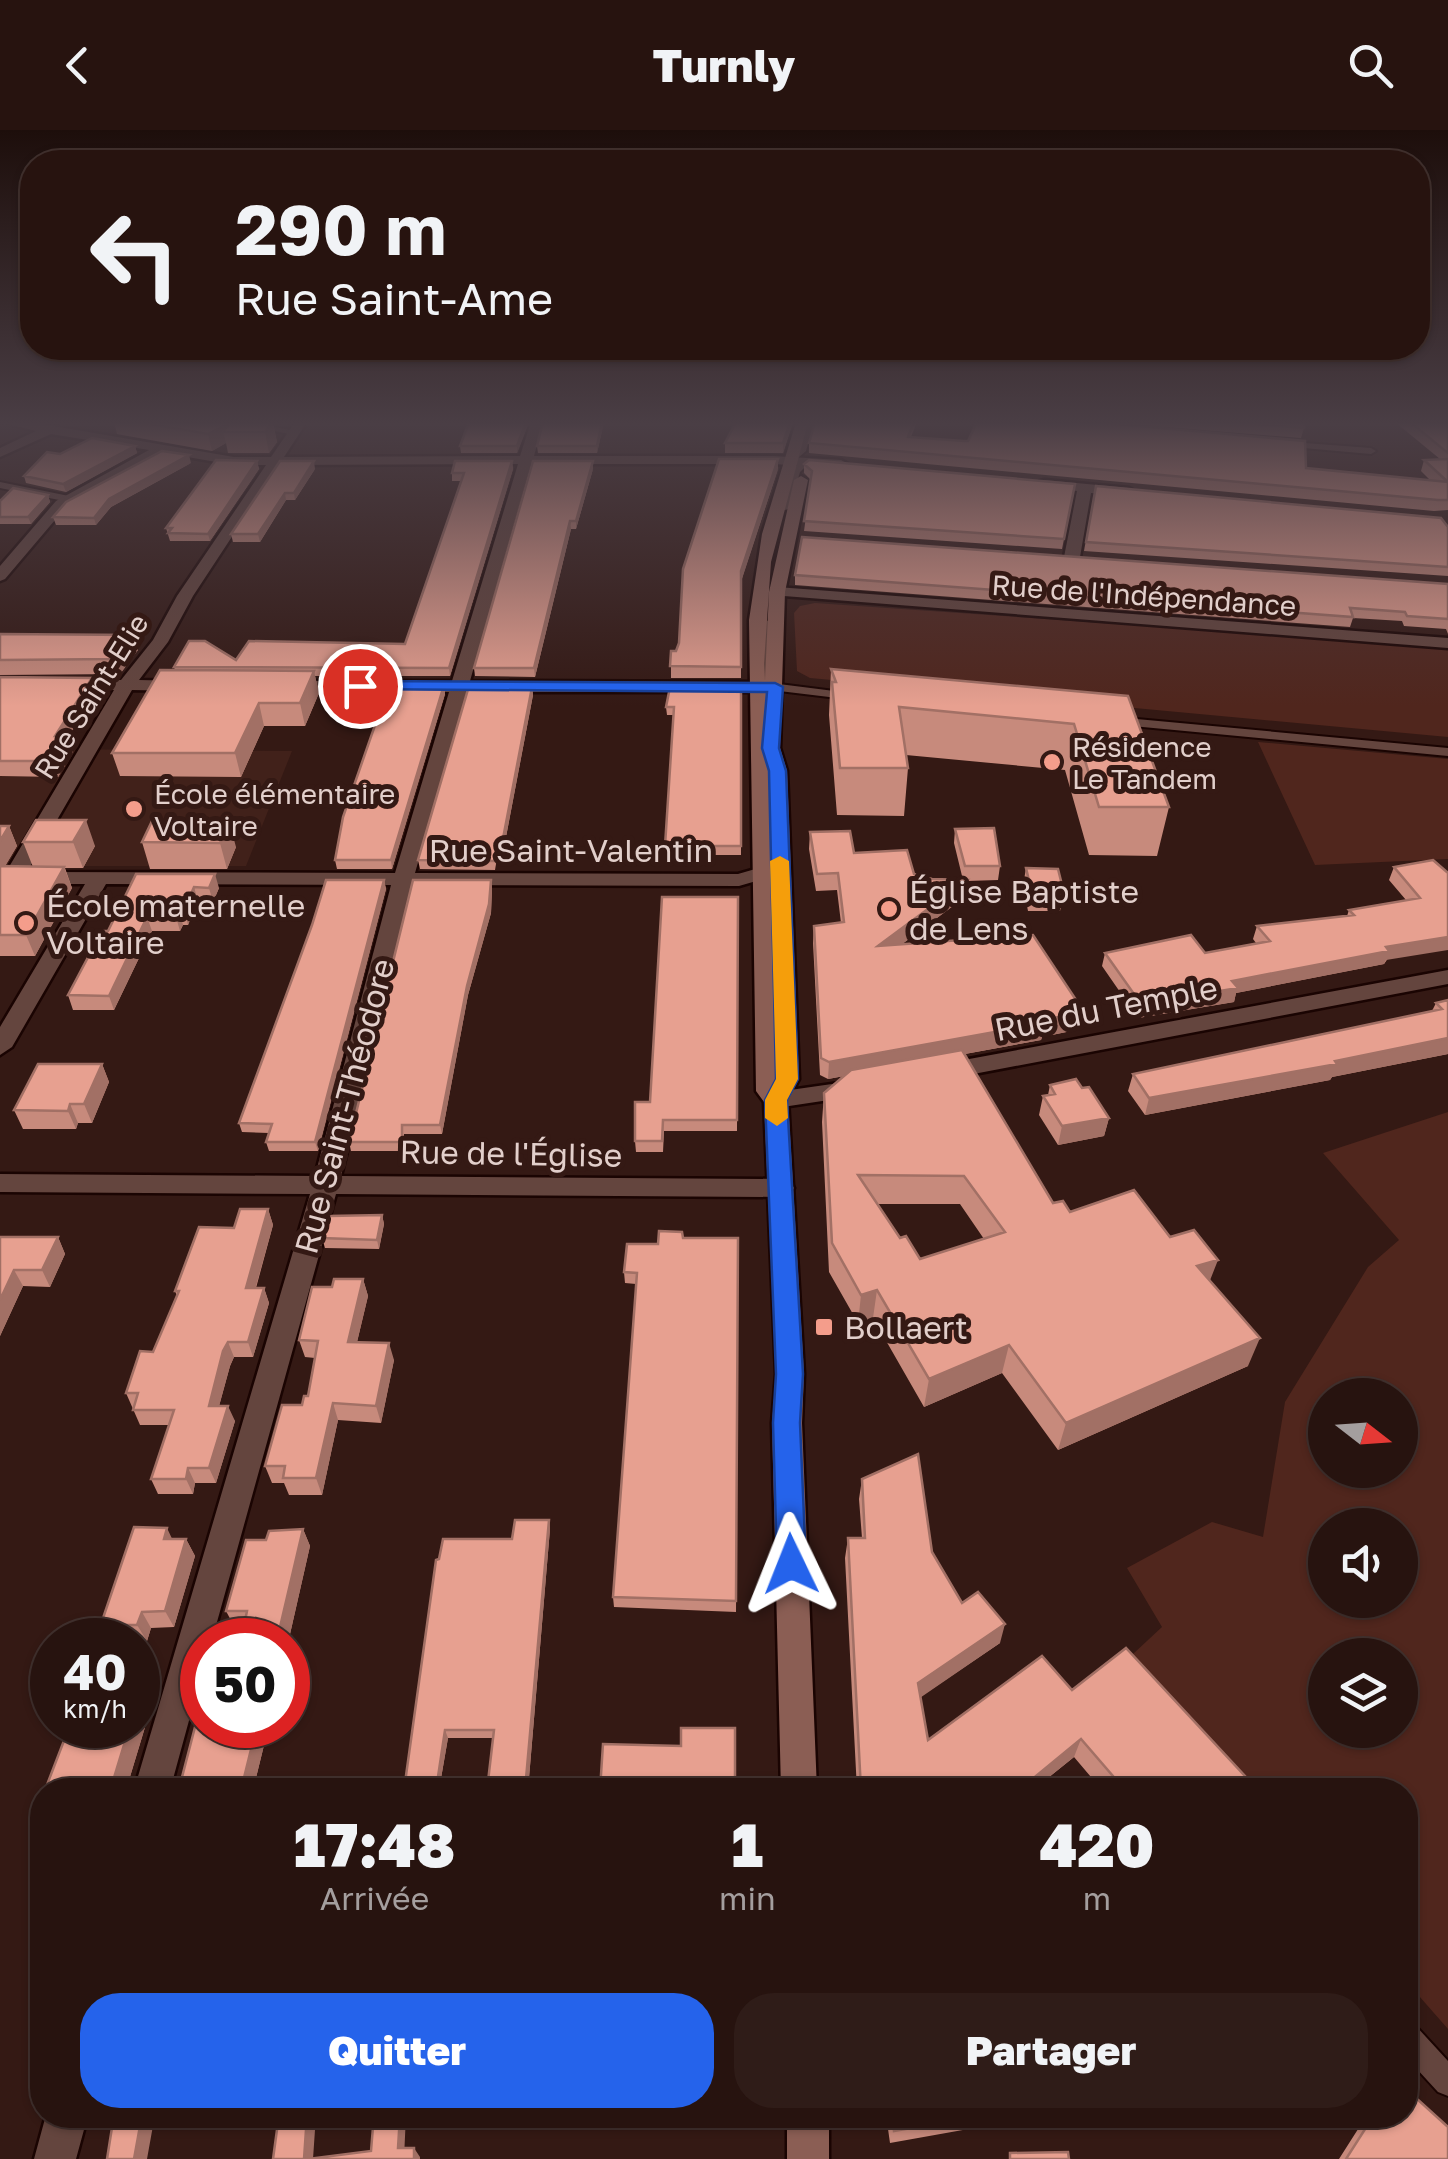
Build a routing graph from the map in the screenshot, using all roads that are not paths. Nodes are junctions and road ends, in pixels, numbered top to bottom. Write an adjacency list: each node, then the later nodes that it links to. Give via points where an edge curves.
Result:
1 (52, 517): 12 (street)
2 (238, 517): 16 (street, Rue Saint-Elie)
3 (510, 517): 19 (street, Rue Saint-Théodore)
4 (778, 517): 20 (main road, via 760,567)
5 (789, 517): 7 (main road)
6 (1080, 517): 10 (street)
7 (786, 537): 8 (street); 13 (main road)
8 (808, 539)
9 (1052, 556): 10 (street)
10 (1072, 557): 11 (street)
11 (1092, 559)
12 (0, 576)
13 (777, 592): 14 (street, Rue de l'Indépendance); 20 (main road)
14 (1448, 642)
15 (0, 683): 16 (street)
16 (126, 685): 17 (street); 26 (street, Rue Saint-Elie)
17 (206, 686)
18 (264, 686): 19 (street)
19 (461, 686): 20 (street); 27 (street, Rue Saint-Théodore)
20 (765, 687): 21 (lane); 24 (main road)
21 (875, 699)
22 (1108, 721): 23 (lane)
23 (1448, 752)
24 (770, 872): 27 (street, Rue Saint-Valentin, via 739,880); 32 (main road, via 768,1090); 32 (main road, via 787,1079)
25 (100, 877): 26 (street, Rue Saint-Valentin); 27 (street, Rue Saint-Valentin); 29 (street)
26 (6, 878)
27 (403, 879): 33 (street, Rue Saint-Théodore)
28 (1448, 977): 30 (street, Rue du Temple)
29 (2, 1038)
30 (926, 1075)
31 (876, 1084): 32 (street)
32 (776, 1100): 35 (main road)
33 (326, 1182): 34 (street, Rue de l'Église); 35 (street, Rue de l'Église); 36 (street, Rue Saint-Théodore)
34 (0, 1183)
35 (781, 1188): 37 (main road)
36 (155, 1778)
37 (798, 1778)
38 (1418, 2049): 39 (lane)
39 (1448, 2082)
40 (63, 2128): 42 (street)
41 (808, 2128): 43 (main road)
42 (55, 2159)
43 (808, 2159)

